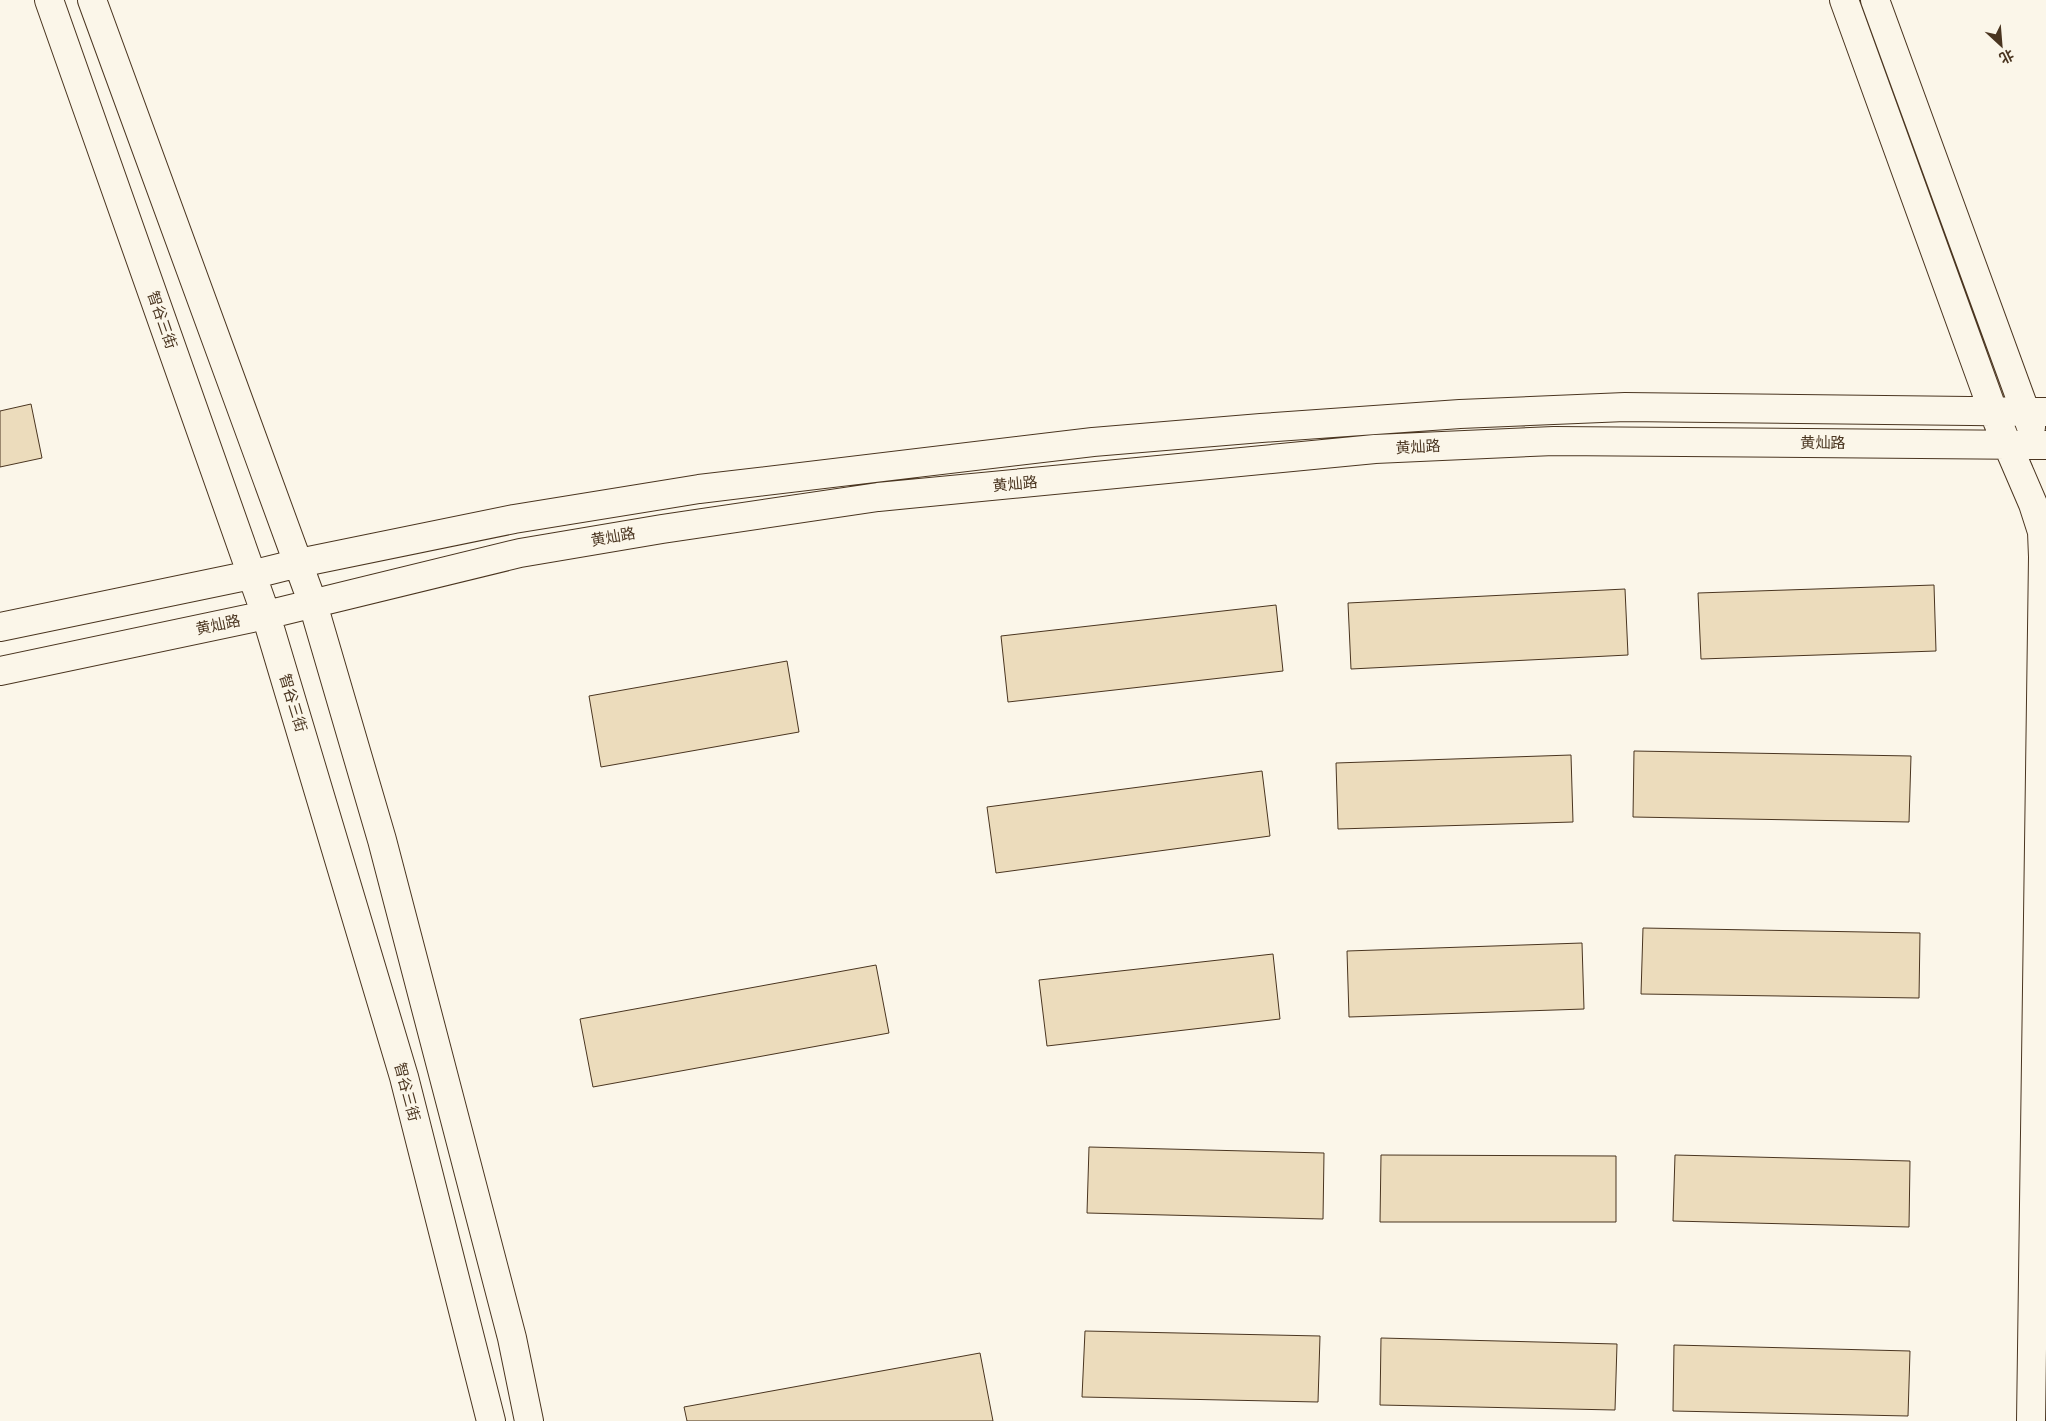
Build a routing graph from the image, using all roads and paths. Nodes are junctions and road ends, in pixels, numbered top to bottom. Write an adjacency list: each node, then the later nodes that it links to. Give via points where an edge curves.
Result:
1 (49, 0): 10 (street, 智谷三街)
2 (92, 0): 9 (street)
3 (1844, 0): 5 (street)
4 (1875, 0): 6 (street)
5 (1993, 411): 6 (street, 黄灿路); 7 (street); 9 (street, 黄灿路, via 1626,407 1422,417 1093,442 699,489 514,520)
6 (2036, 411): 8 (street)
7 (2007, 444): 8 (street, 黄灿路); 11 (street, 黄灿路, via 1554,441 1375,449 868,498 520,553); 17 (street, via 2033,504 2042,532 2044,557)
8 (2044, 451)
9 (299, 563): 10 (street, 黄灿路); 11 (street)
10 (251, 574): 12 (street, 智谷三街); 13 (street, 黄灿路)
11 (313, 604): 12 (street, 黄灿路); 16 (street, via 382,840 512,1338)
12 (266, 615): 14 (street, 黄灿路); 15 (street, 智谷三街, via 404,1077)
13 (0, 627)
14 (0, 671)
15 (491, 1421)
16 (529, 1421)
17 (2031, 1421)

